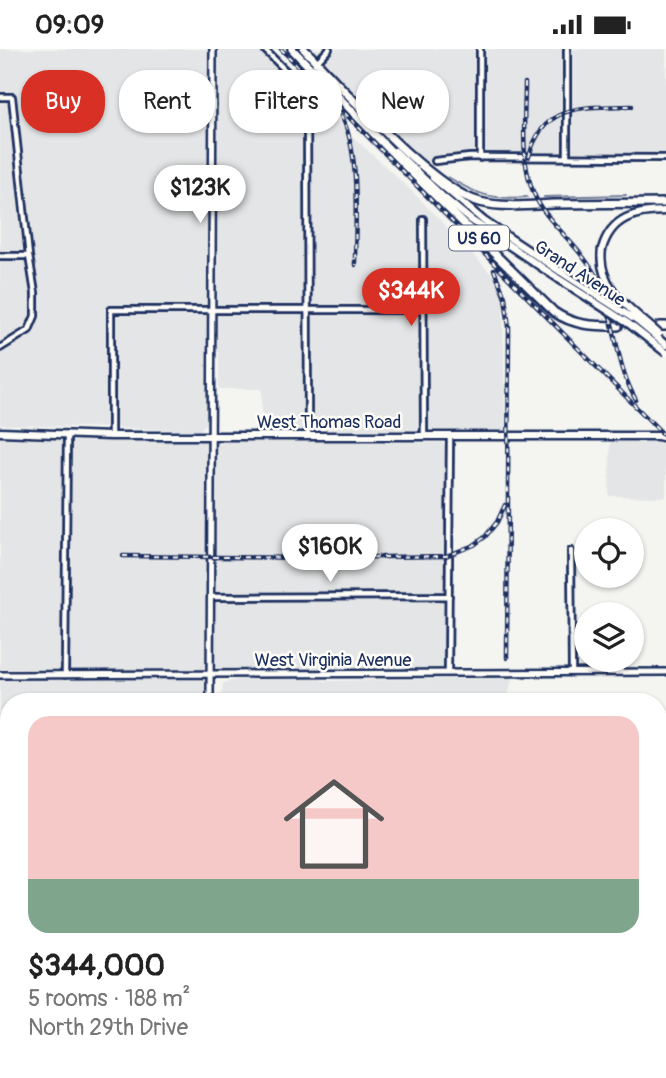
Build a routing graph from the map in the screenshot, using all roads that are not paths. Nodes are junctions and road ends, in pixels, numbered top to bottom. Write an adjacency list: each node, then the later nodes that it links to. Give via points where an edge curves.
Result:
1 (213, 49): 26 (street)
2 (264, 49): 27 (street, via 306,93)
3 (292, 49): 8 (highway, Grand Avenue / US 60)
4 (304, 49): 8 (highway, Grand Avenue / US 60)
5 (329, 49): 8 (street)
6 (480, 49): 16 (street)
7 (567, 49): 17 (street)
8 (314, 65): 10 (highway, Grand Avenue / US 60); 11 (highway, Grand Avenue / US 60)
9 (0, 97): 24 (street, via 12,97)
10 (356, 103)
11 (356, 114)
12 (373, 133): 29 (highway, US 60, via 554,312 583,324)
13 (376, 133): 25 (main road, Grand Avenue, via 488,232)
14 (388, 133): 25 (main road, Grand Avenue, via 464,205)
15 (389, 133): 20 (highway, US 60, via 433,174 476,201 505,205)
16 (480, 157): 17 (street); 19 (street)
17 (567, 157): 18 (street)
18 (666, 158)
19 (435, 161)
20 (666, 203)
21 (666, 211): 30 (main road, bridge, via 641,211 622,219 610,231 603,249 603,271 612,290)
22 (423, 219): 28 (street)
23 (0, 256): 24 (street)
24 (29, 256): 31 (street, via 36,316 29,330)
25 (560, 276): 30 (main road, Grand Avenue, bridge); 32 (main road, Grand Avenue, bridge)
26 (212, 309): 27 (street); 36 (street, via 111,310); 37 (street)
27 (308, 310): 28 (street); 40 (street)
28 (423, 310): 38 (street)
29 (618, 326)
30 (666, 343)
31 (0, 348)
32 (666, 353)
33 (0, 432): 35 (main road, West Thomas Road)
34 (666, 432): 41 (main road, West Thomas Road, via 661,432)
35 (67, 435): 36 (main road, West Thomas Road); 49 (street)
36 (111, 436): 37 (main road, West Thomas Road)
37 (212, 436): 40 (main road, West Thomas Road); 44 (street)
38 (424, 436): 39 (main road, West Thomas Road); 40 (main road, West Thomas Road)
39 (450, 436): 41 (main road, West Thomas Road); 43 (street)
40 (308, 437)
41 (662, 437)
42 (571, 551): 47 (street)
43 (449, 596): 44 (street); 46 (street)
44 (211, 597): 50 (street)
45 (666, 672): 47 (street, West Virginia Avenue)
46 (448, 673): 47 (street, West Virginia Avenue); 50 (street, West Virginia Avenue)
47 (572, 673)
48 (0, 675): 49 (street, West Virginia Avenue)
49 (65, 675): 50 (street, West Virginia Avenue)
50 (210, 675): 51 (street)
51 (210, 693)

